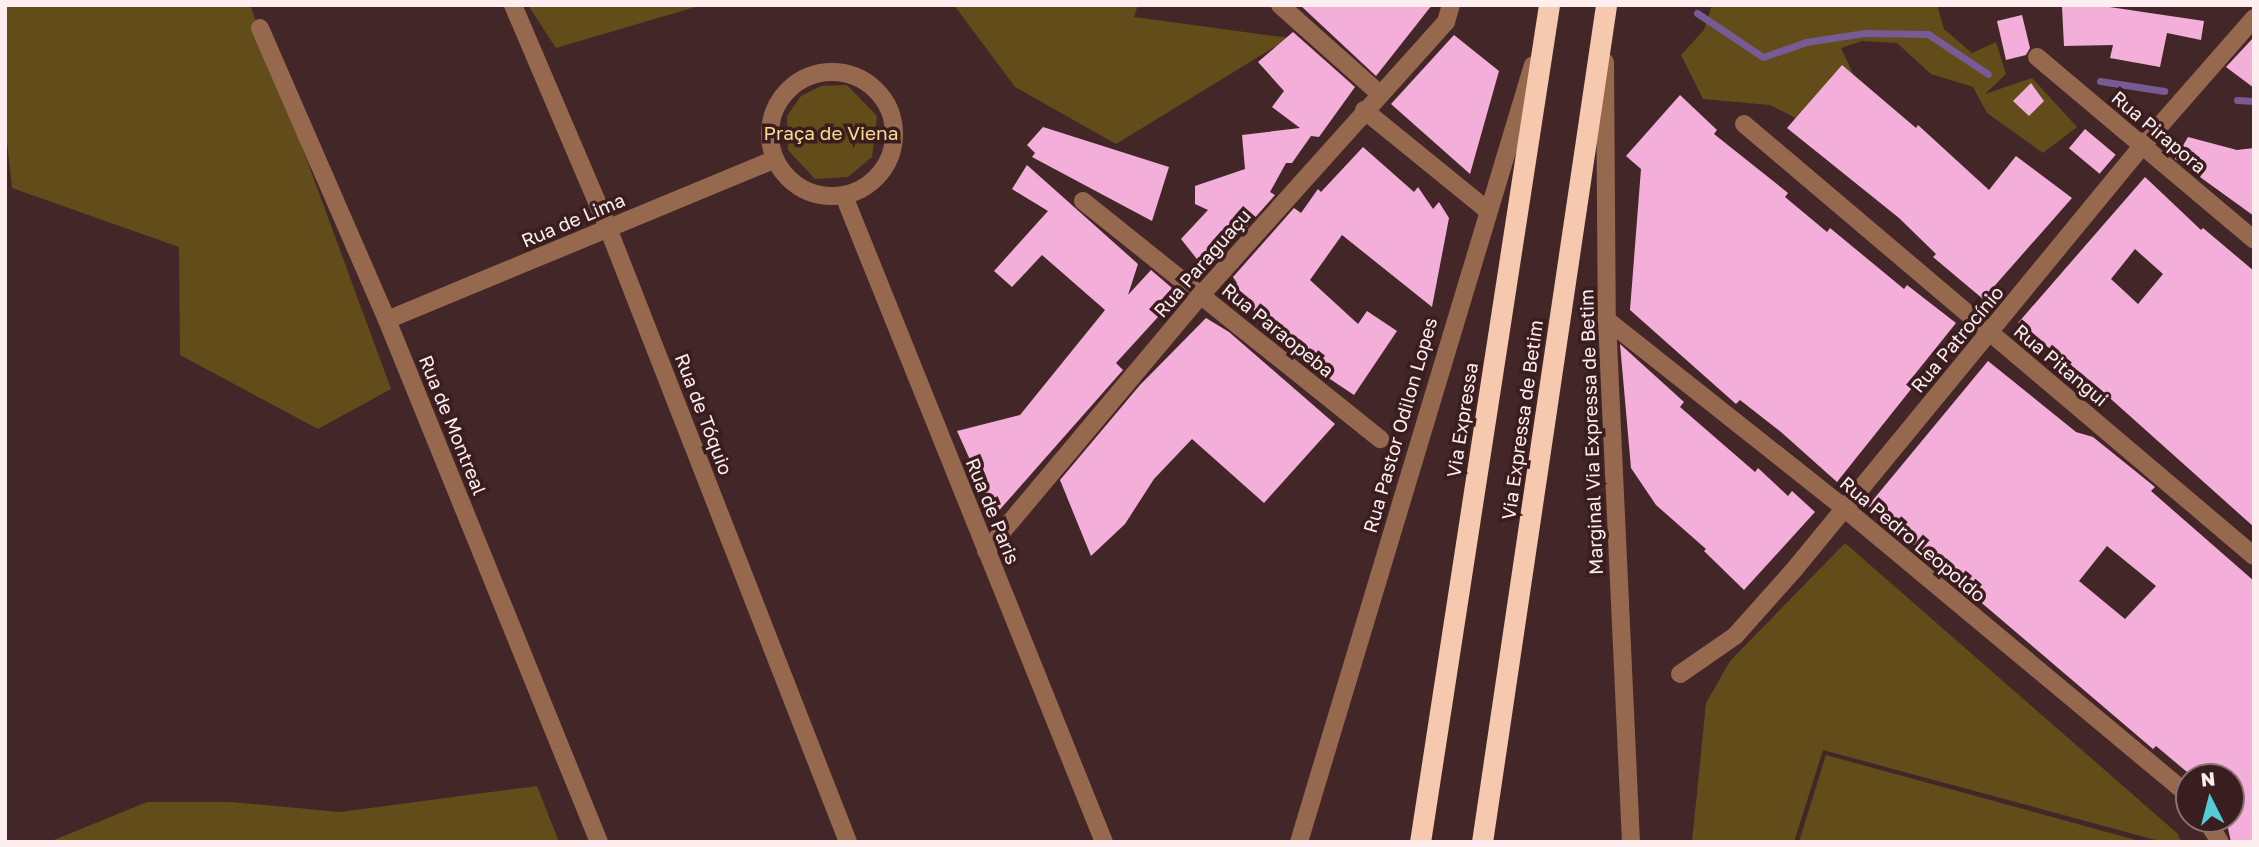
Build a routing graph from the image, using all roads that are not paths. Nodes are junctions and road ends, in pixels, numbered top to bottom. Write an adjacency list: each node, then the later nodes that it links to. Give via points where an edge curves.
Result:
1 (513, 5): 17 (street, Rua de Tóquio)
2 (1280, 5): 9 (street)
3 (1451, 5): 9 (street, Rua Paraguaçu, via 1446,22)
4 (1548, 13): 16 (street, Rua Pastor Odilon Lopes); 33 (highway, Via Expressa)
5 (1605, 13): 21 (street, Marginal Via Expressa de Betim); 34 (highway, Via Expressa de Betim)
6 (2254, 18): 12 (street, Rua Patrocínio)
7 (260, 28): 20 (street, Rua de Montreal)
8 (2036, 57): 12 (street, Rua Pirapora)
9 (1380, 94): 10 (street, Rua Paraguaçu)
10 (1364, 110): 16 (street); 19 (street, Rua Paraguaçu)
11 (1744, 124): 22 (street, Rua Pitangui)
12 (2142, 146): 18 (street, Rua Pirapora); 22 (street, Rua Patrocínio)
13 (775, 159): 14 (street, via 786,177 803,190); 14 (street, via 772,119 780,100 794,85 832,72 871,85 893,119 890,159 863,189); 17 (street, Rua de Lima)
14 (844, 196): 25 (street, Rua de Paris)
15 (1083, 201): 19 (street, Rua Paraopeba)
16 (1486, 209): 32 (street, Rua Pastor Odilon Lopes)
17 (608, 228): 20 (street, Rua de Lima); 30 (street, Rua de Tóquio)
18 (2254, 240)
19 (1201, 295): 23 (street, Rua Paraopeba); 25 (street, Rua Paraguaçu)
20 (387, 320): 29 (street, Rua de Montreal)
21 (1607, 320): 24 (street, Rua Pedro Leopoldo); 35 (street, Marginal Via Expressa de Betim)
22 (1990, 333): 24 (street, Rua Patrocínio); 26 (street, Rua Pitangui)
23 (1380, 439)
24 (1844, 508): 27 (street, Rua Patrocínio, via 1735,636); 28 (street, Rua Pedro Leopoldo)
25 (986, 551): 31 (street, Rua de Paris)
26 (2254, 556)
27 (1680, 674)
28 (2175, 784)
29 (600, 842)
30 (848, 842)
31 (1104, 842)
32 (1299, 842)
33 (1420, 842)
34 (1482, 842)
35 (1631, 842)

